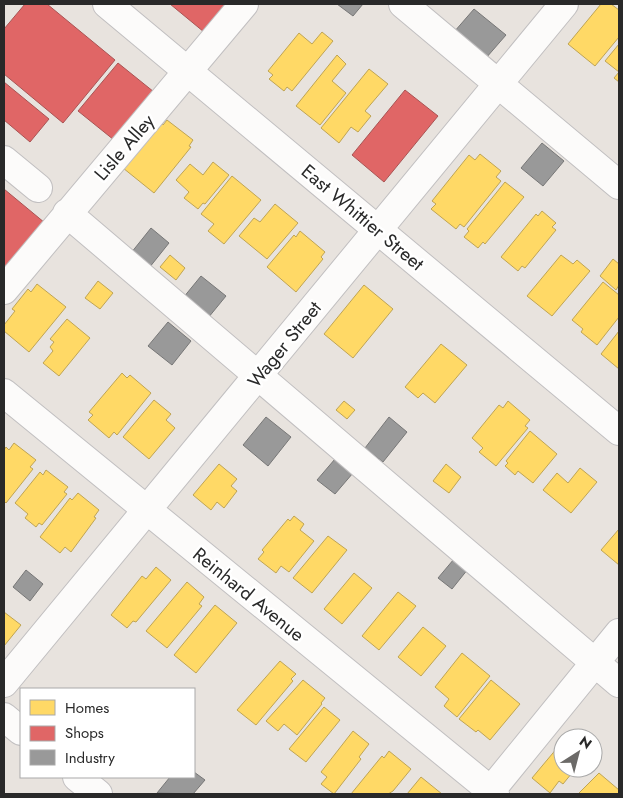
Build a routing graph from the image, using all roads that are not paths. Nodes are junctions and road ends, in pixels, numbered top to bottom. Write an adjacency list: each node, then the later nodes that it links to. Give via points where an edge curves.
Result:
1 (106, 4): 5 (street, East Whittier Street)
2 (244, 4): 5 (street, Lisle Alley)
3 (403, 4): 6 (street)
4 (564, 4): 6 (street, Wager Street)
5 (189, 71): 10 (street, Lisle Alley); 11 (street, East Whittier Street)
6 (498, 85): 8 (street); 11 (street, Wager Street)
7 (4, 160): 9 (street)
8 (619, 185)
9 (38, 188)
10 (67, 213): 12 (street, Lisle Alley); 13 (street)
11 (378, 230): 13 (street, Wager Street); 15 (street, East Whittier Street)
12 (4, 290)
13 (257, 376): 16 (street, Wager Street); 18 (street)
14 (4, 394): 16 (street, Reinhard Avenue)
15 (619, 432)
16 (148, 511): 20 (street, Wager Street); 24 (street, Reinhard Avenue)
17 (619, 633): 18 (street)
18 (595, 662): 19 (street); 24 (street)
19 (619, 683)
20 (4, 684)
21 (4, 716): 22 (street)
22 (20, 730)
23 (78, 778): 25 (street)
24 (491, 793)
25 (98, 794)

